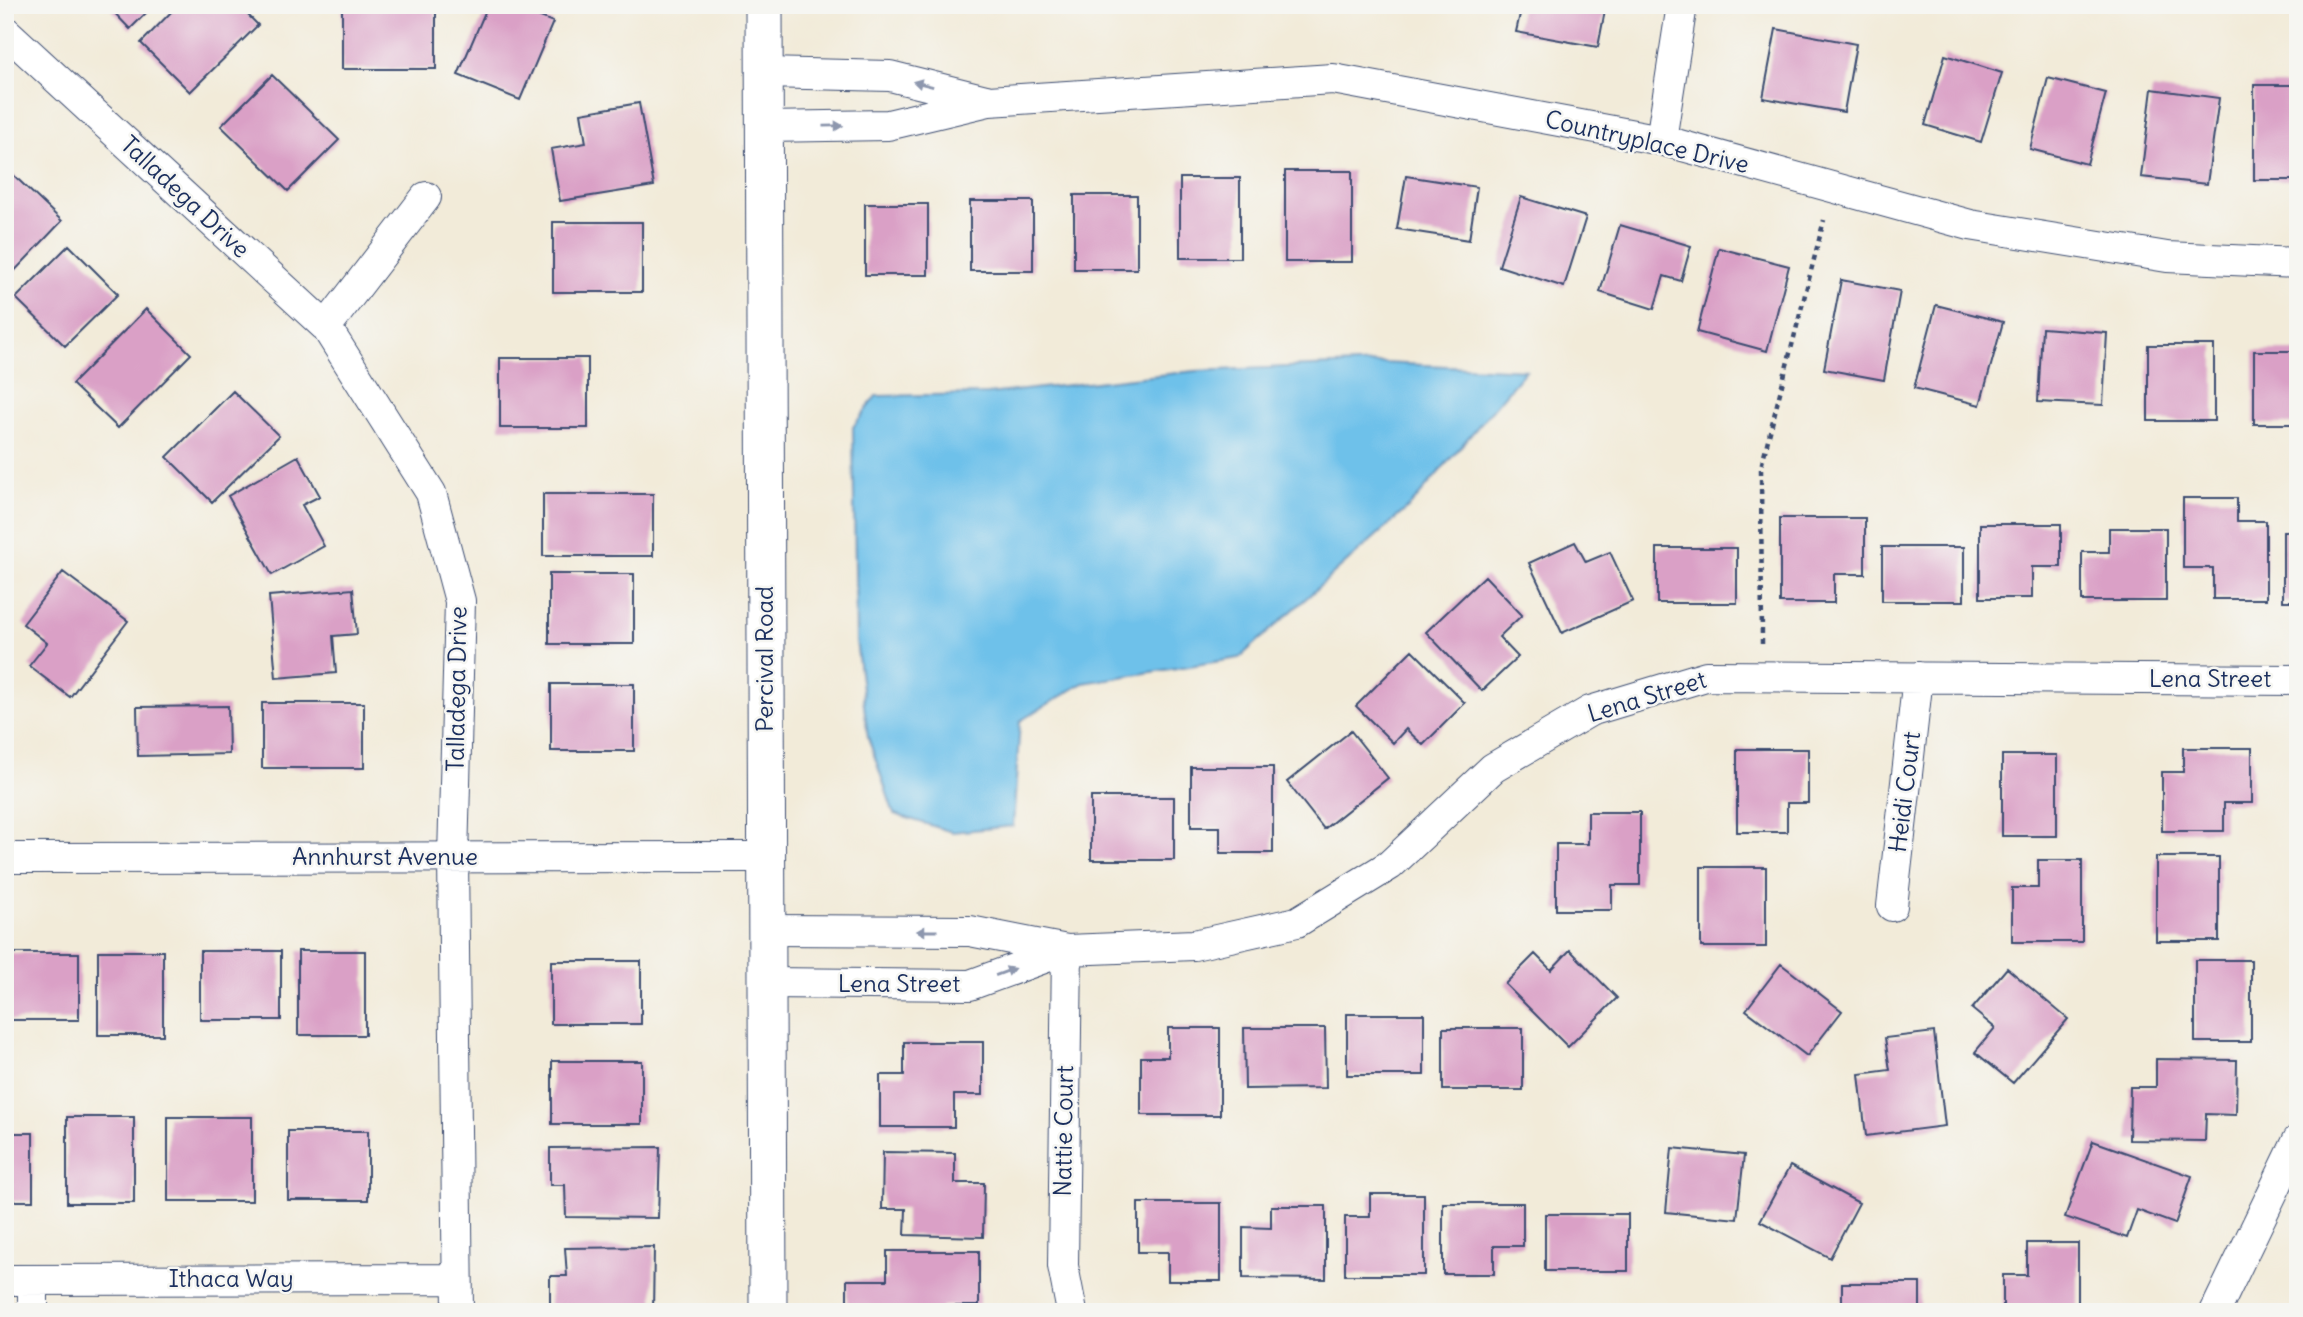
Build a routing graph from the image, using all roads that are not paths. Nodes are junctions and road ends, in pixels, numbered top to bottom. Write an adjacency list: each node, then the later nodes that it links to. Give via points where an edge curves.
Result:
1 (764, 5): 4 (street, Percival Road)
2 (1682, 5): 7 (street)
3 (5, 31): 10 (street, Talladega Drive)
4 (765, 73): 5 (street, Countryplace Drive, one-way to 4, via 890,76); 6 (street, Percival Road)
5 (989, 101): 6 (street, Countryplace Drive, one-way to 5, via 888,125); 7 (street, Countryplace Drive, via 1333,79)
6 (765, 127): 14 (street, Percival Road)
7 (1661, 140): 9 (street, Countryplace Drive, via 1970,225 2167,257)
8 (426, 197): 10 (street)
9 (2298, 263)
10 (326, 327): 13 (street, Talladega Drive, via 431,493 460,601)
11 (1918, 677): 12 (street, Lena Street); 16 (street, Heidi Court); 18 (street, Lena Street, via 1706,676 1590,710 1493,768 1390,865 1297,922 1194,945)
12 (2298, 680)
13 (453, 857): 14 (street, Annhurst Avenue); 15 (street, Annhurst Avenue); 21 (street, Talladega Drive)
14 (766, 857): 17 (street, Percival Road)
15 (5, 858)
16 (1892, 906)
17 (767, 930): 18 (street, Lena Street, one-way to 17, via 970,931); 19 (street, Percival Road)
18 (1067, 950): 19 (street, Lena Street, one-way to 18, via 970,985); 26 (street, Nattie Court, via 1063,1266)
19 (767, 983): 25 (street, Percival Road)
20 (2298, 1140): 27 (street)
21 (457, 1279): 22 (street, Ithaca Way); 24 (street, Talladega Drive)
22 (19, 1280): 23 (street)
23 (33, 1312)
24 (458, 1312)
25 (768, 1312)
26 (1072, 1312)
27 (2216, 1312)

